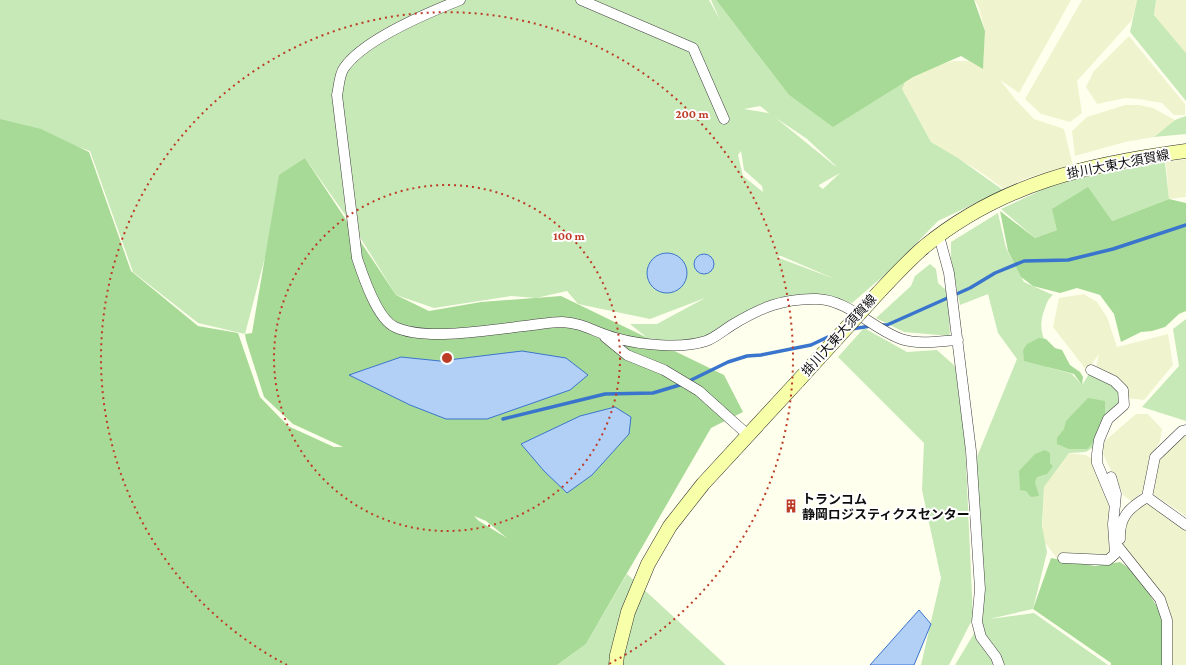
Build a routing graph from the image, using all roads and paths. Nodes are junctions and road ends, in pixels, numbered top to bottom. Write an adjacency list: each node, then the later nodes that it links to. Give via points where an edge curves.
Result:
1 (460, 0): 6 (street, via 420,16 357,53 343,70 337,95 357,258 364,280 381,314 394,327 418,334 559,322 578,324)
2 (581, 0): 3 (street, via 692,48)
3 (724, 119)
4 (1186, 151): 5 (main road, 掛川大東大須賀線, via 1102,164 1044,180 987,205)
5 (940, 236): 7 (street, via 949,273); 10 (main road, 掛川大東大須賀線, bridge, via 878,292)
6 (599, 332): 7 (street, via 649,345 706,341 775,302 818,299 842,305 902,339 923,342); 10 (street, via 627,355 664,370 699,391)
7 (958, 340): 18 (street, via 971,451 980,589 977,622 981,637)
8 (1090, 370): 13 (street, via 1114,381 1123,390 1124,405 1108,419 1099,440 1097,454 1097,463)
9 (1186, 430): 12 (street, via 1155,457)
10 (748, 435): 17 (main road, 掛川大東大須賀線, via 703,484 670,526 648,564 628,612)
11 (1111, 477): 13 (street, via 1116,494)
12 (1146, 497): 14 (street); 15 (street, via 1126,511 1120,528)
13 (1115, 506): 15 (street, via 1113,532)
14 (1186, 525)
15 (1118, 547): 16 (street, via 1108,560); 19 (street, via 1160,599 1167,620)
16 (1063, 558)
17 (616, 665)
18 (999, 665)
19 (1167, 665)

